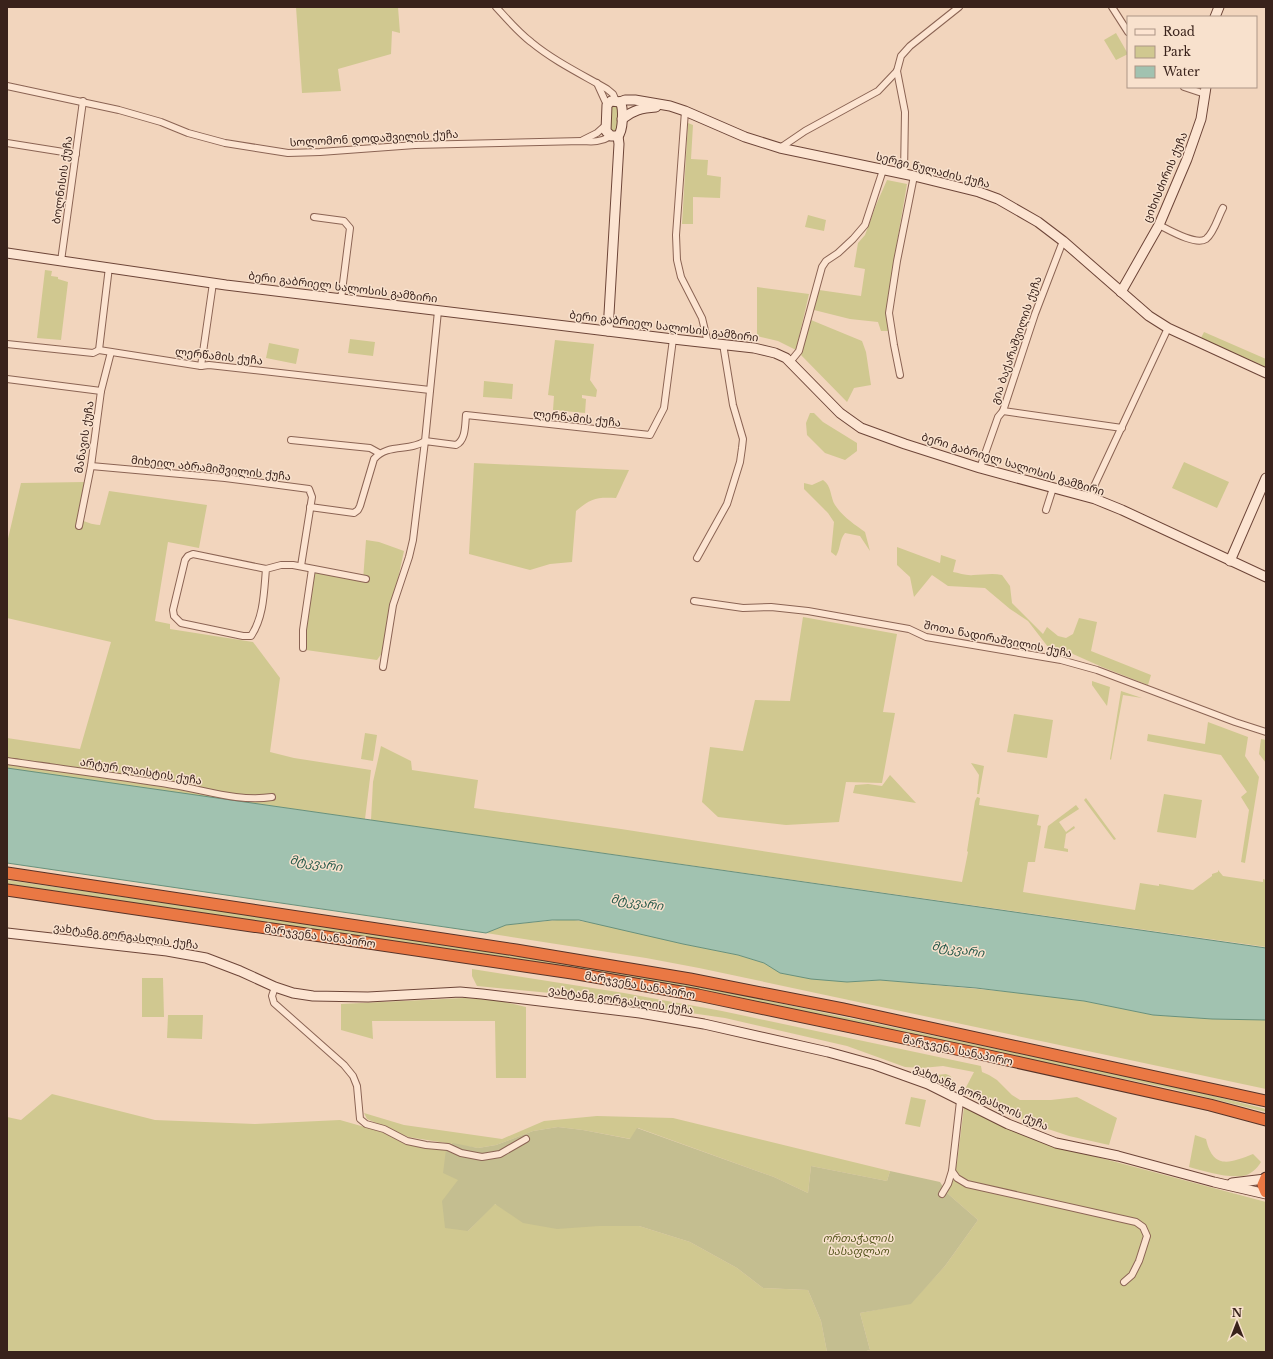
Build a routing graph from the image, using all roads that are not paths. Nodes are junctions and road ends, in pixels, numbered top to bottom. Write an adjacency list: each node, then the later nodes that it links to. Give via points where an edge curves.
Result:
1 (496, 7): 6 (street, via 532,43)
2 (959, 7): 5 (street, via 910,46 901,56)
3 (1112, 7): 4 (street)
4 (1127, 30)
5 (897, 72): 20 (street, via 878,91 805,131); 23 (street, via 905,112)
6 (597, 84): 11 (street, via 607,89); 12 (street)
7 (7, 86): 10 (street, სოლომონ დოდაშვილის ქუჩა)
8 (1191, 88): 9 (street)
9 (1205, 90): 27 (street, ციხისძირის ქუჩა, via 1197,133)
10 (83, 101): 18 (street, სოლომონ დოდაშვილის ქუჩა, via 161,122 188,134 226,144 288,153 415,145); 21 (street, ბოლნისის ქუჩა)
11 (618, 101): 12 (street, via 611,101); 13 (street, სერგი წულაძის ქუჩა, via 635,100); 15 (street, via 622,105)
12 (607, 105): 16 (street)
13 (670, 106): 14 (street, სერგი წულაძის ქუჩა); 15 (street, სერგი წულაძის ქუჩა, via 639,109 628,113)
14 (685, 111): 20 (street, სერგი წულაძის ქუჩა, via 745,137); 39 (street, via 676,235 677,260 681,277 702,318)
15 (622, 119): 17 (street, via 621,131)
16 (606, 124): 17 (street, via 606,131); 18 (street, სოლომონ დოდაშვილის ქუჩა, via 597,133)
17 (614, 136): 18 (street, სოლომონ დოდაშვილის ქუჩა, via 600,141); 37 (street, via 619,144)
18 (582, 141)
19 (7, 143): 21 (street)
20 (780, 148): 22 (street, სერგი წულაძის ქუჩა)
21 (76, 154): 30 (street, ბოლნისის ქუჩა)
22 (883, 170): 23 (street, სერგი წულაძის ქუჩა); 44 (street, via 865,225 822,267 799,351)
23 (904, 174): 24 (street, სერგი წულაძის ქუჩა)
24 (914, 176): 28 (street, სერგი წულაძის ქუჩა, via 998,199 1038,222); 47 (street, via 897,261 890,313)
25 (1223, 208): 27 (street, via 1206,240 1199,242)
26 (314, 217): 34 (street, via 344,221 350,228)
27 (1159, 225): 33 (street, ციხისძირის ქუჩა)
28 (1063, 241): 33 (street, სერგი წულაძის ქუჩა); 51 (street, გია ბაქარაშვილის ქუჩა, via 1034,314)
29 (7, 253): 30 (street, ბერი გაბრიელ სალოსის გამზირი)
30 (61, 261): 31 (street, ბერი გაბრიელ სალოსის გამზირი)
31 (109, 267): 32 (street, ბერი გაბრიელ სალოსის გამზირი); 42 (street)
32 (213, 283): 34 (street, ბერი გაბრიელ სალოსის გამზირი); 45 (street)
33 (1121, 292): 36 (street, სერგი წულაძის ქუჩა, via 1149,316)
34 (341, 299): 35 (street, ბერი გაბრიელ სალოსის გამზირი)
35 (438, 311): 37 (street, ბერი გაბრიელ სალოსის გამზირი); 49 (street)
36 (1168, 328): 46 (street, სერგი წულაძის ქუჩა); 52 (street)
37 (608, 331): 38 (street, ბერი გაბრიელ სალოსის გამზირი)
38 (672, 339): 39 (street, ბერი გაბრიელ სალოსის გამზირი); 54 (street, ლერწამის ქუჩა, via 664,408 650,436 466,415 463,439 460,442 456,444)
39 (708, 343): 41 (street, ბერი გაბრიელ სალოსის გამზირი)
40 (7, 344): 42 (street, ლერწამის ქუჩა, via 93,354)
41 (723, 344): 44 (street, ბერი გაბრიელ სალოსის გამზირი, via 774,352); 64 (street, via 743,439 742,448 727,504)
42 (99, 350): 43 (street, ლერწამის ქუჩა)
43 (111, 352): 45 (street, ლერწამის ქუჩა); 50 (street, მანავის ქუჩა)
44 (790, 362): 57 (street, ბერი გაბრიელ სალოსის გამზირი, via 840,413 861,428)
45 (201, 366): 49 (street, ლერწამის ქუჩა)
46 (1266, 373)
47 (900, 376)
48 (7, 379): 50 (street)
49 (430, 390): 54 (street)
50 (101, 391): 56 (street, მანავის ქუჩა)
51 (1003, 411): 52 (street); 57 (street, გია ბაქარაშვილის ქუჩა, via 998,417)
52 (1122, 428): 60 (street)
53 (291, 440): 55 (street, via 370,448)
54 (425, 441): 55 (street, via 419,445); 73 (street, via 409,557 393,604)
55 (379, 453): 61 (street, via 374,459 358,510 354,512)
56 (91, 466): 61 (street, მიხეილ აბრამიშვილის ქუჩა, via 306,488 312,497); 63 (street, მანავის ქუჩა)
57 (980, 468): 59 (street, ბერი გაბრიელ სალოსის გამზირი)
58 (1266, 478): 65 (street)
59 (1053, 488): 60 (street, ბერი გაბრიელ სალოსის გამზირი); 62 (street)
60 (1089, 497): 65 (street, ბერი გაბრიელ სალოსის გამზირი)
61 (310, 507): 66 (street)
62 (1046, 510)
63 (79, 526)
64 (697, 558)
65 (1230, 561): 69 (street, ბერი გაბრიელ სალოსის გამზირი)
66 (301, 566): 67 (street, via 281,565); 68 (street)
67 (266, 569): 67 (street, via 193,554 188,556 173,610 174,616 181,623 251,636 258,627)
68 (312, 569): 70 (street); 72 (street, via 303,630)
69 (1266, 577)
70 (366, 579)
71 (694, 601): 74 (street, შოთა ნადირაშვილის ქუჩა, via 743,608 771,607 808,611 909,629 926,637 1061,660 1098,670)
72 (303, 648)
73 (383, 666)
74 (1266, 732)
75 (7, 761): 76 (street, არტურ ლაისტის ქუჩა, via 173,785 238,798)
76 (272, 797)
77 (7, 873): 82 (highway, მარჯვენა სანაპირო, via 508,948 690,979 843,1009)
78 (7, 890): 83 (highway, მარჯვენა სანაპირო, via 572,973 698,995 980,1054 1210,1105)
79 (7, 933): 80 (street, ვახტანგ გორგასლის ქუჩა, via 167,951 206,958)
80 (275, 988): 81 (street, ვახტანგ გორგასლის ქუჩა, via 294,993 368,997 460,992 640,1013 738,1031 828,1052 928,1084); 84 (street, via 272,996 274,1003 353,1076 358,1091 358,1112 360,1119 366,1124 407,1141 448,1147 461,1153 482,1157 500,1154)
81 (960, 1101): 85 (street); 87 (street, ვახტანგ გორგასლის ქუჩა, via 1056,1143)
82 (1266, 1101)
83 (1266, 1120)
84 (526, 1139)
85 (952, 1171): 89 (street); 90 (street, via 966,1184 1136,1222 1143,1227 1147,1236 1132,1275)
86 (1266, 1178): 87 (street, via 1242,1182); 88 (highway, via 1263,1185)
87 (1214, 1182): 88 (street)
88 (1266, 1193)
89 (942, 1194)
90 (1124, 1282)

